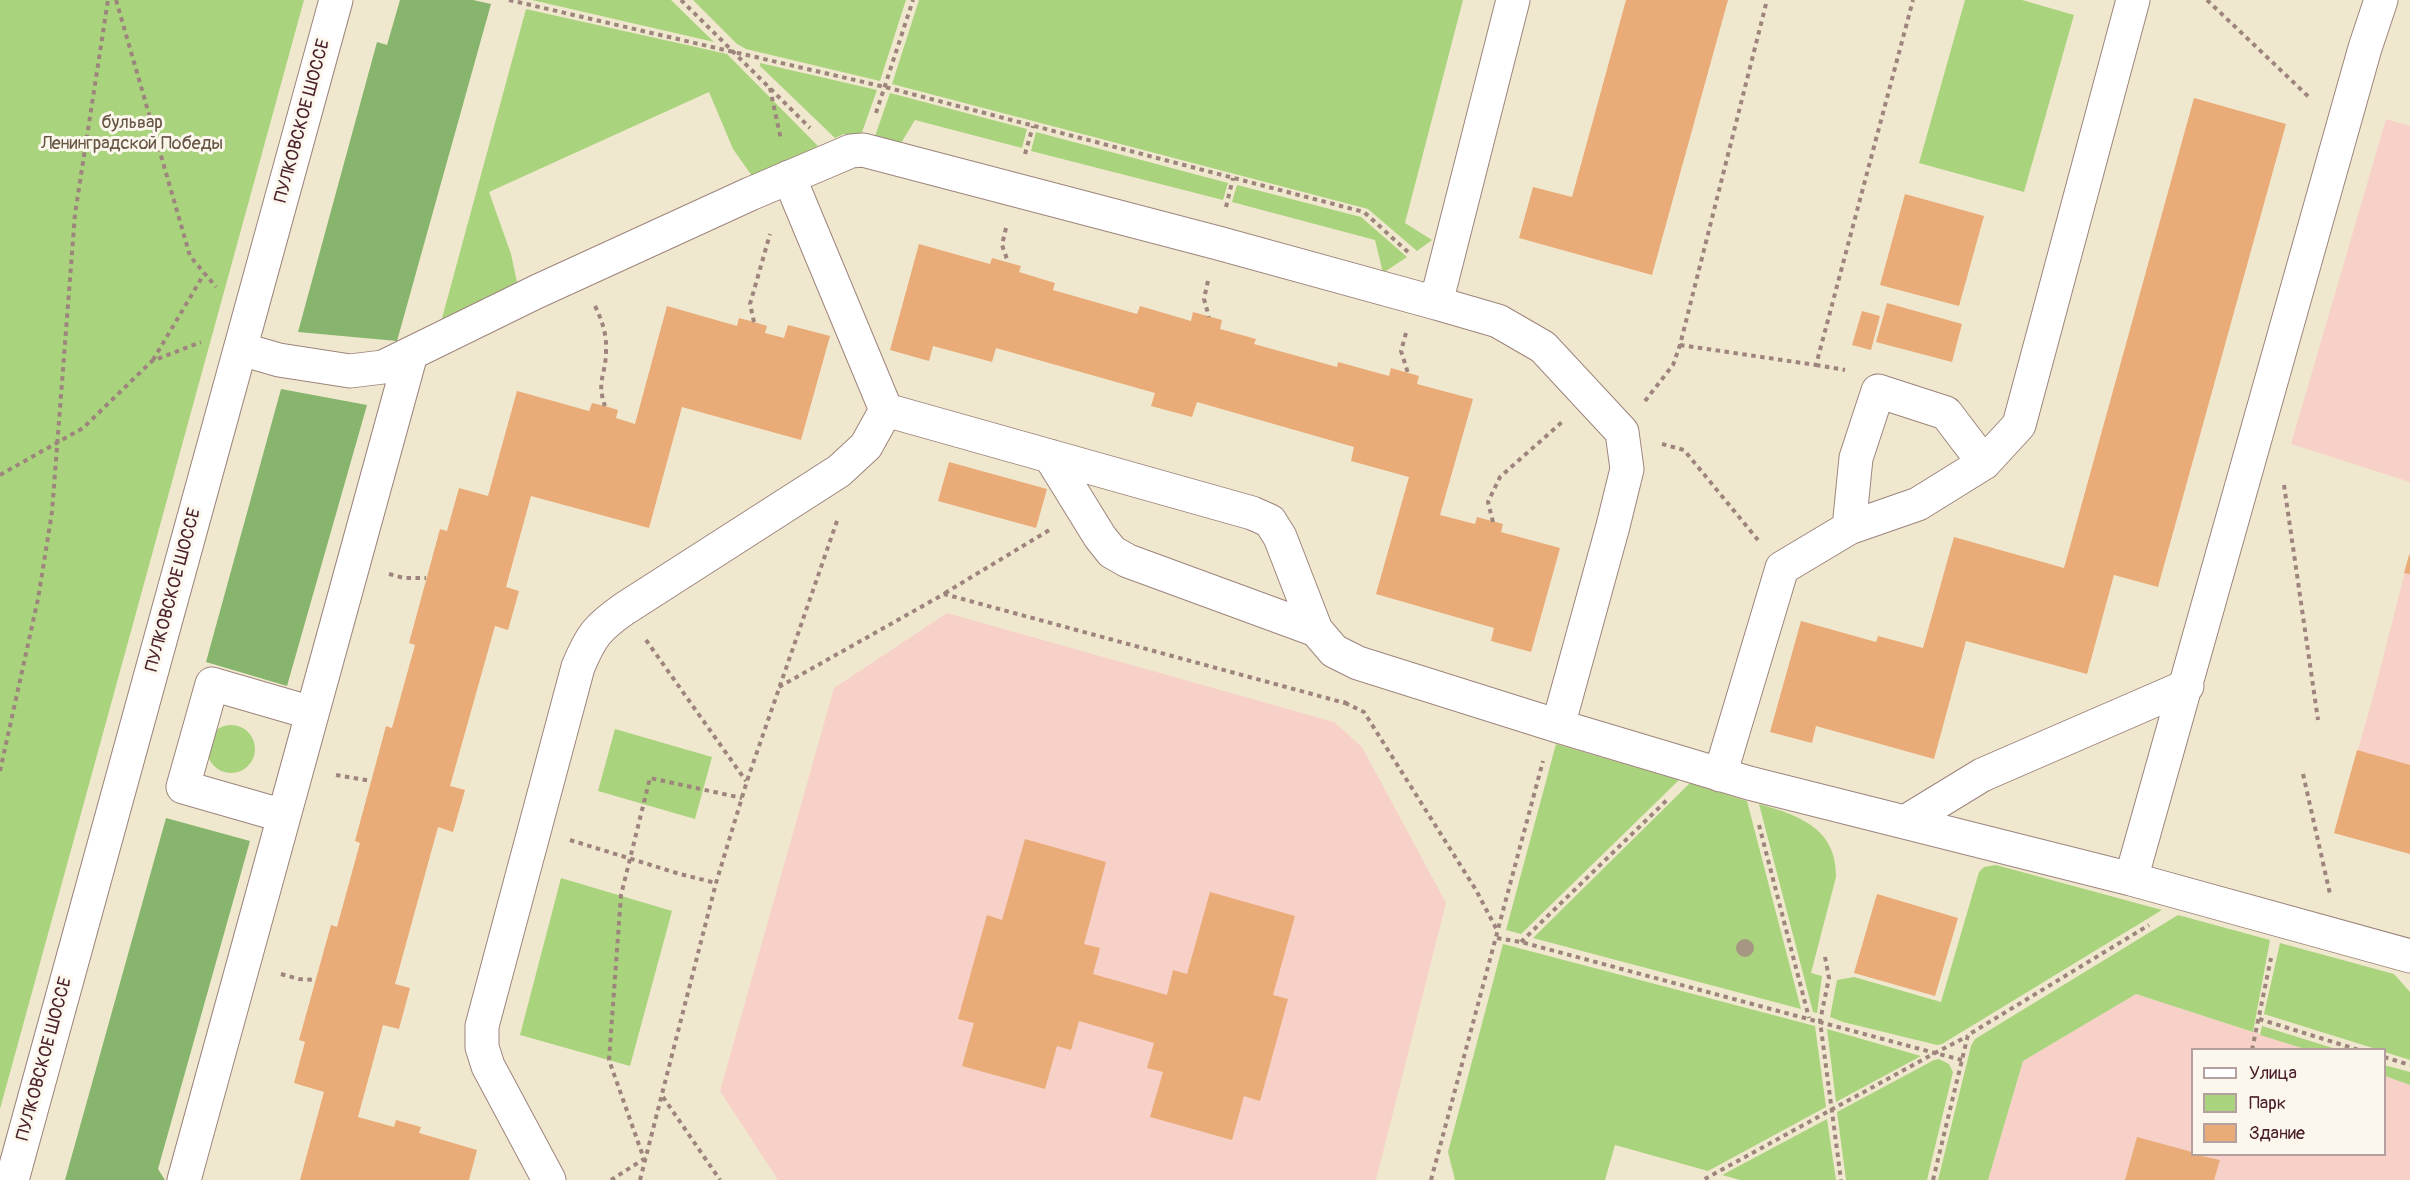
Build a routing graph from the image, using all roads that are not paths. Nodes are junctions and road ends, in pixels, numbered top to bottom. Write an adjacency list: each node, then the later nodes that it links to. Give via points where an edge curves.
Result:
1 (336, 0): 7 (street, ПУЛКОВСКОЕ ШОССЕ)
2 (1513, 0): 6 (street)
3 (2133, 0): 11 (street, via 2019,424)
4 (2381, 0): 14 (street)
5 (789, 177): 6 (street, via 850,153 1229,246); 8 (street); 9 (street)
6 (1439, 291): 16 (street, via 1543,347 1622,432 1627,469)
7 (244, 336): 8 (street, via 279,360 350,371 383,367); 22 (street, ПУЛКОВСКОЕ ШОССЕ)
8 (411, 354): 15 (street)
9 (886, 410): 10 (street); 24 (street, via 866,446 839,471 624,609 589,640 578,667 482,1026 482,1047 488,1066)
10 (1050, 456): 13 (street, via 1112,552); 13 (street, via 1270,521)
11 (1984, 464): 12 (street, via 1918,504); 12 (street, via 1946,413 1878,391 1856,458)
12 (1849, 528): 17 (street, via 1782,568)
13 (1316, 630): 16 (street, via 1334,651 1358,663)
14 (2187, 686): 19 (street, via 1982,775); 20 (street)
15 (312, 713): 18 (street); 18 (street, via 212,684 183,787)
16 (1552, 740): 17 (street)
17 (1721, 775): 19 (street)
18 (284, 816): 23 (street)
19 (1905, 822): 20 (street)
20 (2131, 879): 21 (street)
21 (2410, 956)
22 (12, 1180)
23 (184, 1180)
24 (549, 1180)

